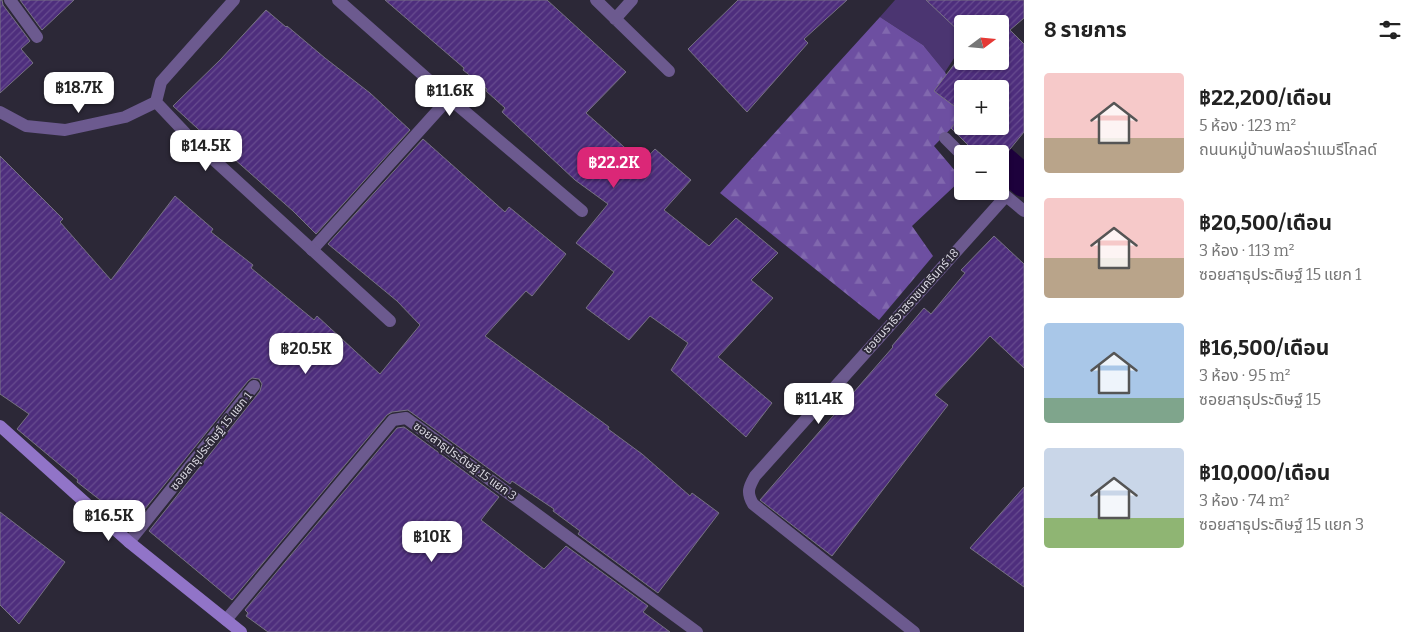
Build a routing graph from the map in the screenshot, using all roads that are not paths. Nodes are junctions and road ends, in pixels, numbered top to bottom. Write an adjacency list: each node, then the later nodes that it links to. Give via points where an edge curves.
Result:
1 (10, 0): 7 (street)
2 (234, 0): 10 (street, via 160,82)
3 (338, 0): 9 (street)
4 (596, 0): 6 (street)
5 (632, 0): 6 (street)
6 (614, 18): 8 (street)
7 (38, 36)
8 (669, 70)
9 (449, 98): 16 (street); 18 (street)
10 (156, 102): 11 (street, via 125,117 65,130 26,126); 18 (street, via 190,138)
11 (0, 112)
12 (945, 138): 13 (street)
13 (954, 147)
14 (1009, 198): 17 (street, ซอยนราธิวาสราชนครินทร์ 18)
15 (997, 200): 26 (street, ซอยนราธิวาสราชนครินทร์ 18, via 755,476 748,488 748,497 753,504)
16 (582, 211)
17 (1024, 211)
18 (312, 250): 19 (street)
19 (390, 321)
20 (254, 386): 22 (street, ซอยสาธุประดิษฐ์ 15 แยก 1)
21 (0, 426): 22 (street)
22 (130, 542): 23 (street)
23 (226, 620): 24 (street); 25 (street, ซอยสาธุประดิษฐ์ 15 แยก 3, via 393,420 406,418)
24 (241, 632)
25 (697, 632)
26 (914, 632)

